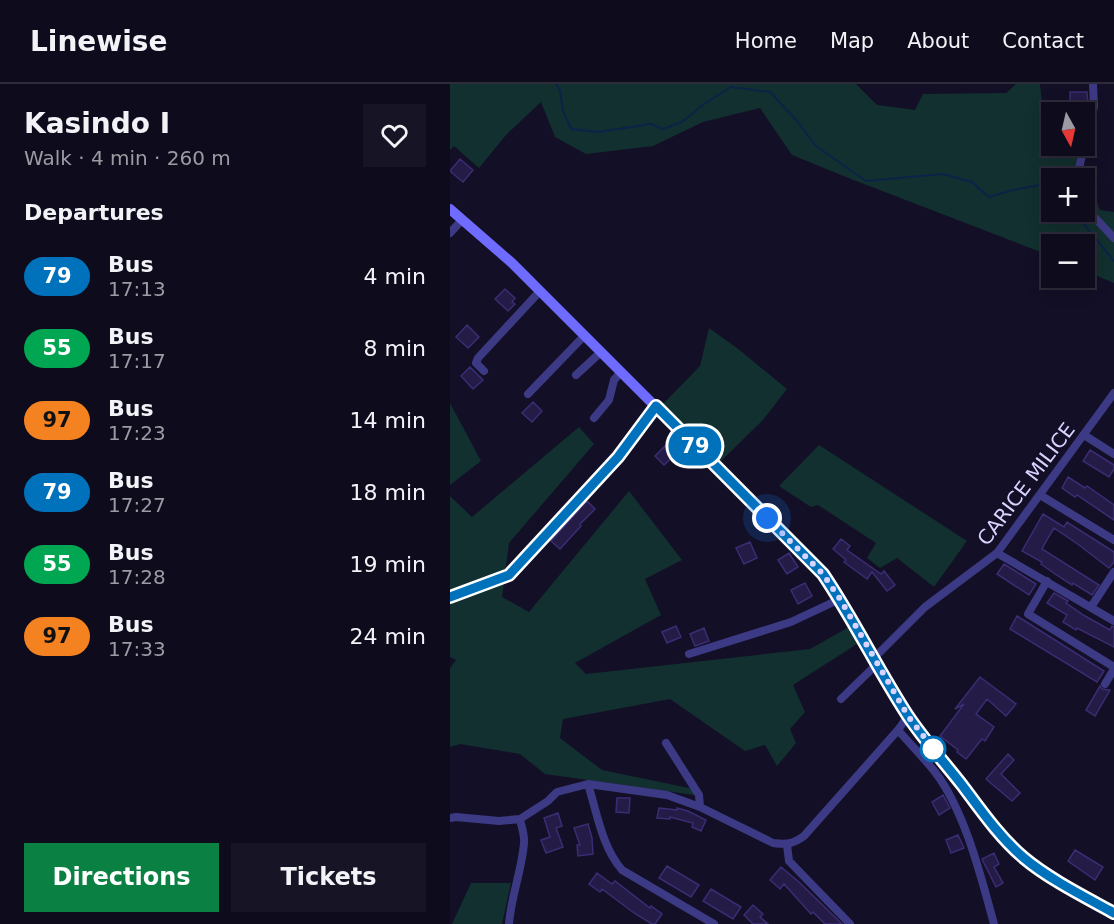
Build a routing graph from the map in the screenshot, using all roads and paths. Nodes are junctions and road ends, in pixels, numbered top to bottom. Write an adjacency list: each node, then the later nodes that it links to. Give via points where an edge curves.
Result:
1 (1093, 84): 2 (street)
2 (1094, 102)
3 (450, 209): 5 (street)
4 (1095, 218): 7 (street)
5 (462, 220): 6 (street); 8 (street)
6 (450, 233)
7 (1114, 238)
8 (540, 291): 9 (street); 11 (street, via 478,358 476,363)
9 (584, 336): 10 (street); 15 (street)
10 (601, 352): 12 (street); 13 (street)
11 (484, 371)
12 (621, 372): 16 (street); 17 (street, via 614,380 609,400)
13 (576, 375)
14 (1114, 393): 18 (street, CARICE MILICE)
15 (528, 394)
16 (656, 406): 25 (street, via 618,457 509,575); 26 (street, via 823,574)
17 (594, 418)
18 (1084, 435): 19 (street); 20 (street, CARICE MILICE)
19 (1114, 454)
20 (1040, 495): 21 (street); 22 (street, CARICE MILICE)
21 (1114, 540)
22 (997, 553): 24 (street); 30 (street, CARICE MILICE, via 925,607)
23 (1114, 572): 27 (street)
24 (1047, 581): 27 (street); 31 (street, via 1028,614)
25 (450, 597)
26 (840, 599): 29 (street, via 791,622); 30 (street)
27 (1091, 607): 28 (street)
28 (1114, 621)
29 (689, 654)
30 (876, 660): 33 (street, CARICE MILICE); 34 (street)
31 (1114, 668): 32 (street)
32 (1105, 684)
33 (841, 699)
34 (908, 716): 35 (street); 42 (street, via 980,810 1023,858)
35 (898, 730): 41 (street, via 804,836); 46 (street, via 946,789 977,864)
36 (666, 743): 38 (street, via 699,795)
37 (588, 784): 38 (street, via 667,795); 40 (street, via 557,792); 44 (street, via 613,859 622,870)
38 (700, 807): 41 (street, via 773,843)
39 (450, 818): 40 (street)
40 (520, 819): 43 (street, via 525,841)
41 (786, 845): 45 (street, via 789,861)
42 (1114, 913)
43 (509, 924)
44 (714, 924)
45 (850, 924)
46 (994, 924)

